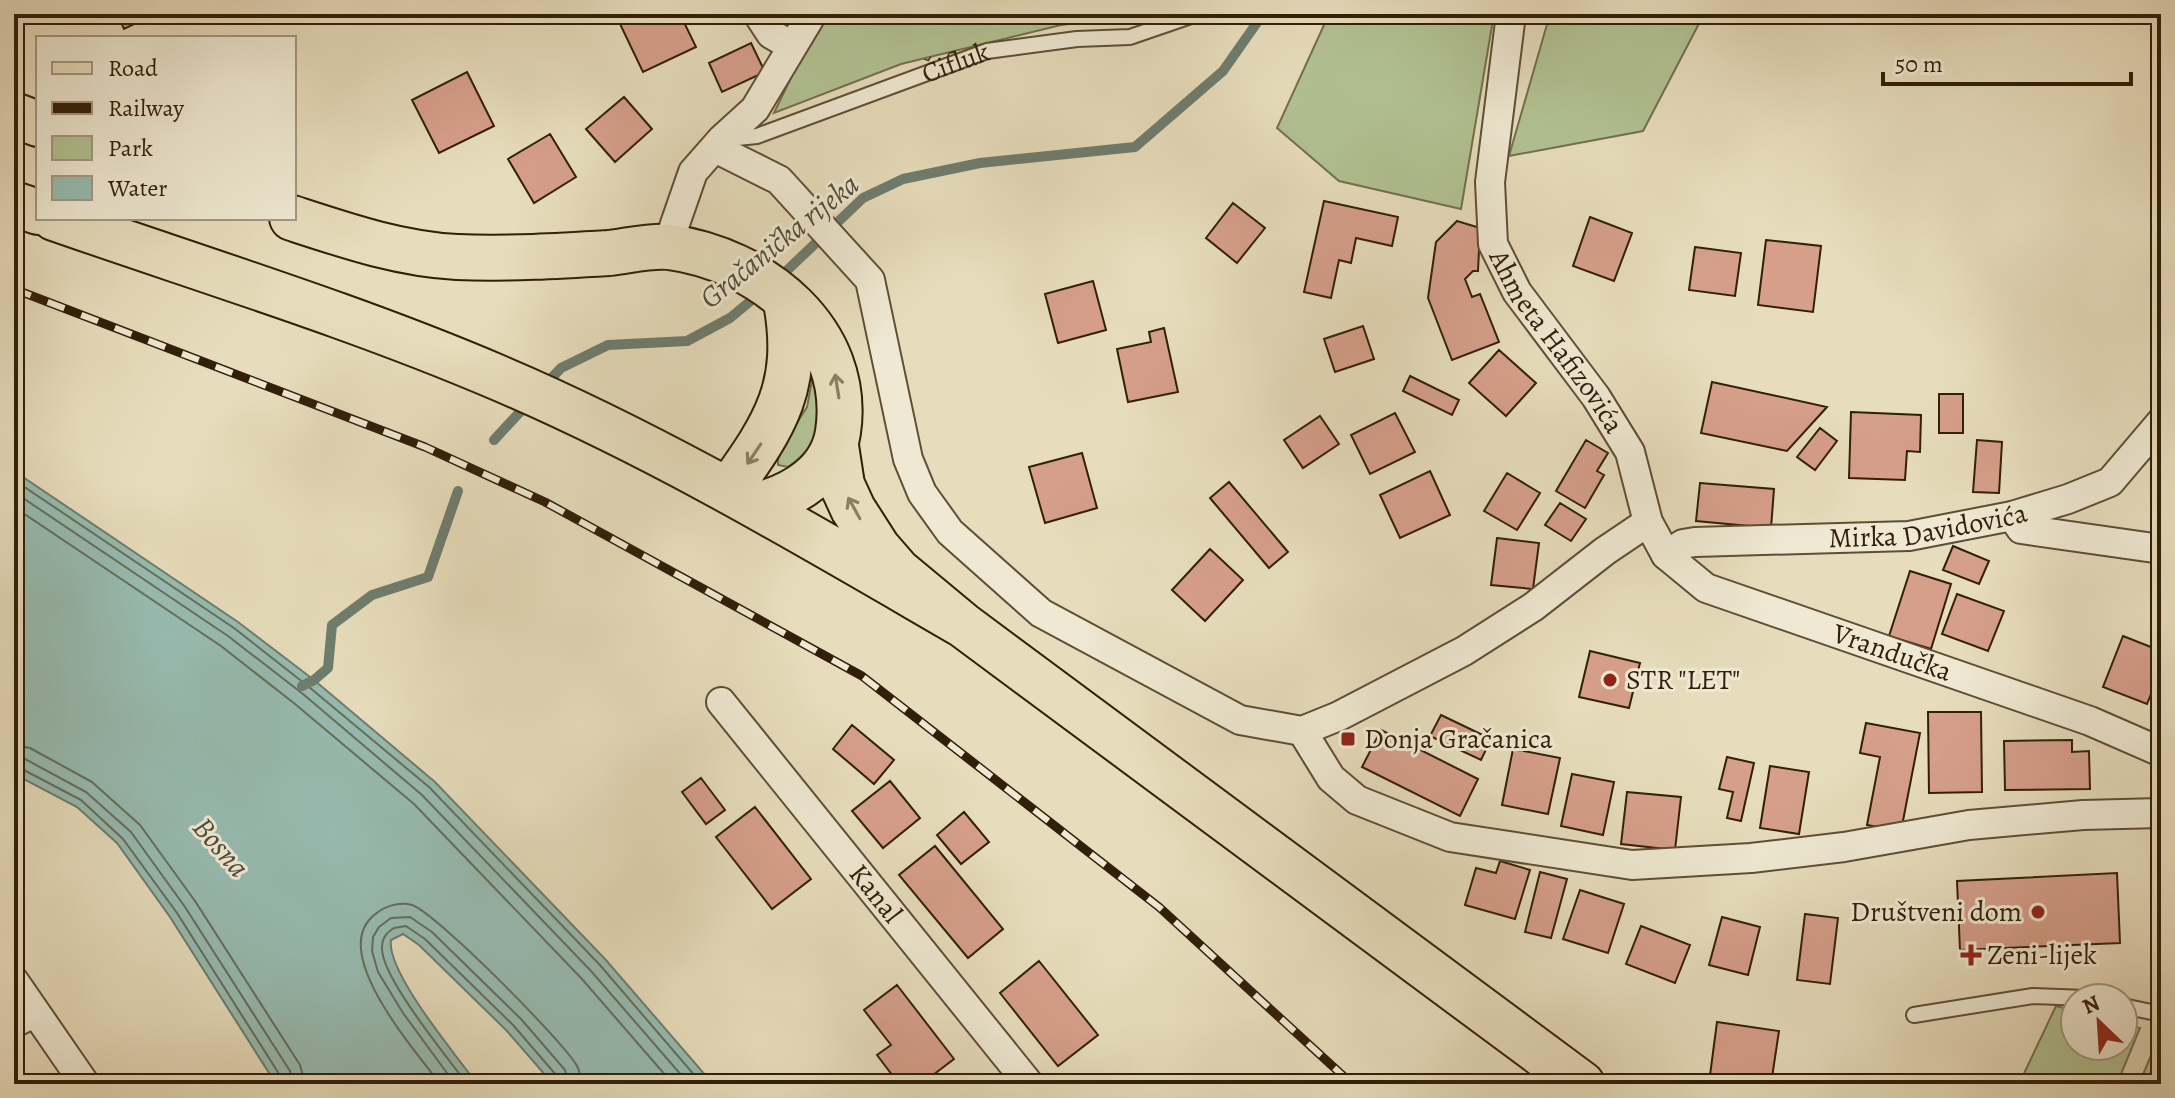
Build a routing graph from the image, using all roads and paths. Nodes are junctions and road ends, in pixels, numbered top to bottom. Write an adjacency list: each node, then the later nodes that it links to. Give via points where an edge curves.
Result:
1 (758, 14): 5 (street, via 771,34)
2 (812, 14): 5 (street)
3 (1197, 14): 8 (lane, Čifluk, via 1130,37 987,51 757,136)
4 (1511, 14): 19 (street, Ahmeta Hafizovića, via 1490,182 1493,244 1517,292 1630,452)
5 (792, 46): 8 (street, via 755,109)
6 (14, 115): 7 (main road)
7 (36, 123)
8 (719, 143): 13 (street, via 693,172); 24 (street, via 779,180 870,280 908,459 922,493 950,532 1041,613 1240,720)
9 (14, 204): 10 (main road)
10 (36, 211)
11 (296, 219): 13 (main road, via 381,247 455,257)
12 (60, 220): 17 (main road, via 499,378)
13 (667, 247): 14 (main road, via 736,266)
14 (781, 298): 16 (main road, one-way to 14, via 839,389 832,360 802,314); 17 (main road, one-way to 17, via 791,330 792,360 785,394)
15 (2161, 422): 18 (street, Mirka Davidovića, via 2110,482)
16 (836, 446): 17 (main road, via 824,466 782,499); 22 (main road, one-way to 16, via 878,548 842,485)
17 (744, 497): 22 (main road)
18 (2012, 516): 20 (street, via 2021,529); 21 (street, Mirka Davidovića, via 1909,536 1695,542)
19 (1648, 522): 21 (street, Vrandučka); 24 (street, via 1464,651)
20 (2161, 549)
21 (1666, 555): 25 (street, Vrandučka, via 1706,588 2090,721)
22 (963, 625): 35 (main road)
23 (721, 702): 34 (street, Kanal)
24 (1302, 731): 26 (street, via 1331,778 1357,800 1450,837 1632,865 1828,849 1969,825)
25 (2161, 752)
26 (2161, 813)
27 (14, 981): 32 (street)
28 (2059, 997): 31 (lane, via 2033,996)
29 (2139, 1009): 30 (lane)
30 (2161, 1014)
31 (1914, 1015)
32 (26, 1024): 33 (street)
33 (85, 1084)
34 (1029, 1084)
35 (1582, 1084)

